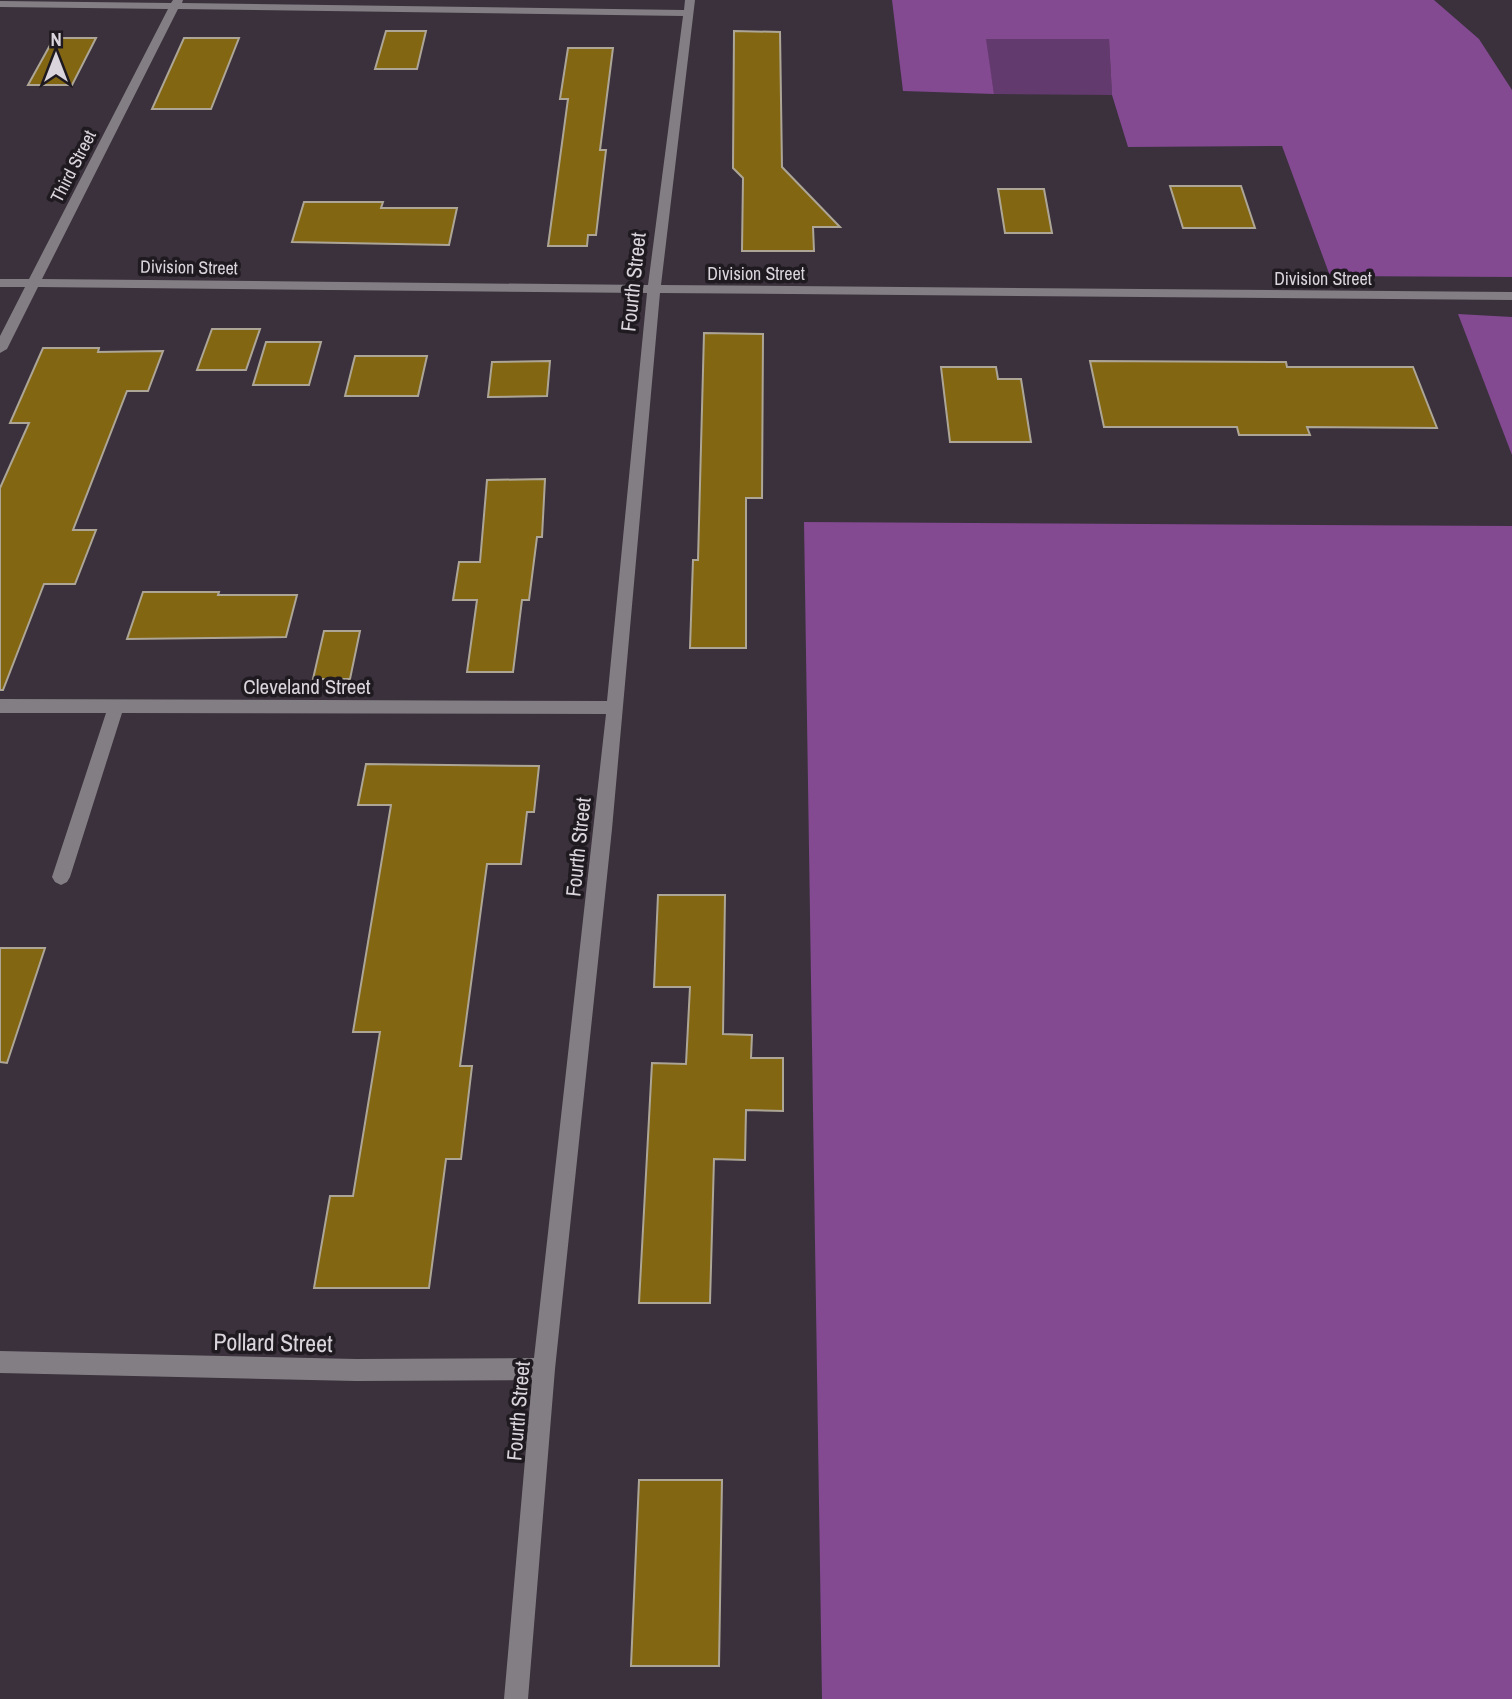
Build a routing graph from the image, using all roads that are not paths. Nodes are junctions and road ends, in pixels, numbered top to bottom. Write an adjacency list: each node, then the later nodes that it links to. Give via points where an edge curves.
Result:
1 (177, 3): 2 (street); 3 (street); 5 (street, Third Street)
2 (0, 4)
3 (690, 7): 6 (street, Fourth Street)
4 (0, 283): 5 (street, Division Street)
5 (33, 283): 6 (street, Division Street); 8 (street, Third Street)
6 (654, 290): 7 (street, Division Street); 11 (street, Fourth Street)
7 (1512, 296)
8 (0, 349)
9 (0, 706): 10 (street, Cleveland Street)
10 (116, 706): 11 (street, Cleveland Street); 12 (street)
11 (614, 708): 14 (street, Fourth Street)
12 (61, 877)
13 (0, 1362): 14 (street, Pollard Street, via 342,1370)
14 (544, 1369): 15 (street, Fourth Street)
15 (516, 1699)

